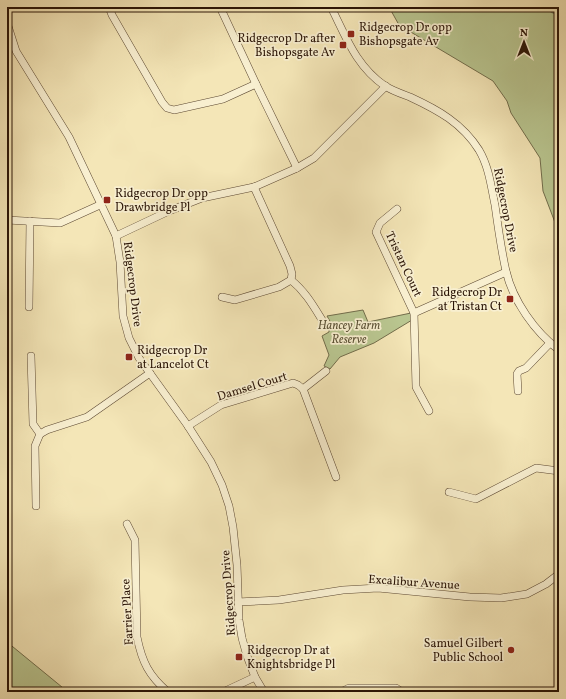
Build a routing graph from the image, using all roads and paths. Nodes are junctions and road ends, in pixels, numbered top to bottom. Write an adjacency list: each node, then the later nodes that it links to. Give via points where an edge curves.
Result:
1 (109, 7): 5 (street, via 167,108 174,110 222,99)
2 (220, 7): 5 (street)
3 (331, 7): 6 (street, Ridgecrop Drive, via 352,51 367,71)
4 (7, 16): 9 (street, Ridgecrop Drive, via 16,51 69,137)
5 (256, 84): 7 (street)
6 (386, 86): 7 (street, via 314,158); 14 (street, Ridgecrop Drive, via 447,116 463,130 479,150 489,172)
7 (297, 168): 8 (street)
8 (254, 187): 13 (street, via 202,198); 15 (street, via 290,266)
9 (102, 204): 12 (street, via 60,223); 13 (street, Ridgecrop Drive)
10 (397, 209): 18 (street, Tristan Court, via 380,223 376,232)
11 (7, 220): 12 (street)
12 (30, 221): 17 (street)
13 (116, 236): 24 (street, Ridgecrop Drive, via 127,331 139,358)
14 (506, 272): 18 (street, Tristan Court); 20 (street, Ridgecrop Drive, via 518,302)
15 (291, 280): 16 (street, via 279,288 236,300); 19 (street, via 309,298)
16 (222, 297)
17 (29, 307)
18 (414, 313): 27 (street, Tristan Court, via 416,387)
19 (324, 323)
20 (550, 343): 21 (street, Ridgecrop Drive); 26 (street, via 517,374)
21 (559, 350)
22 (31, 356): 29 (street, via 33,424)
23 (326, 371): 25 (street, Damsel Court)
24 (150, 373): 28 (street, Ridgecrop Drive); 29 (street, via 87,417)
25 (303, 389): 28 (street, Damsel Court, via 293,383 221,404); 31 (street, Damsel Court)
26 (518, 391)
27 (428, 411)
28 (188, 426): 36 (street, Ridgecrop Drive, via 211,462 228,506 236,546)
29 (40, 434): 33 (street, via 35,446)
30 (559, 471): 32 (street, via 536,468 476,499)
31 (336, 477)
32 (449, 492)
33 (36, 506)
34 (127, 524): 38 (street, Farrier Place, via 135,540 139,648 149,672)
35 (559, 574): 36 (street, Excalibur Avenue, via 527,594 501,598 378,588 343,590 279,600)
36 (238, 602): 37 (street, Ridgecrop Drive, via 242,638)
37 (255, 676): 39 (street); 40 (street, Ridgecrop Drive)
38 (168, 692)
39 (223, 692)
40 (264, 692)
41 (341, 692): 42 (street, via 349,688 396,688)
42 (402, 692)

